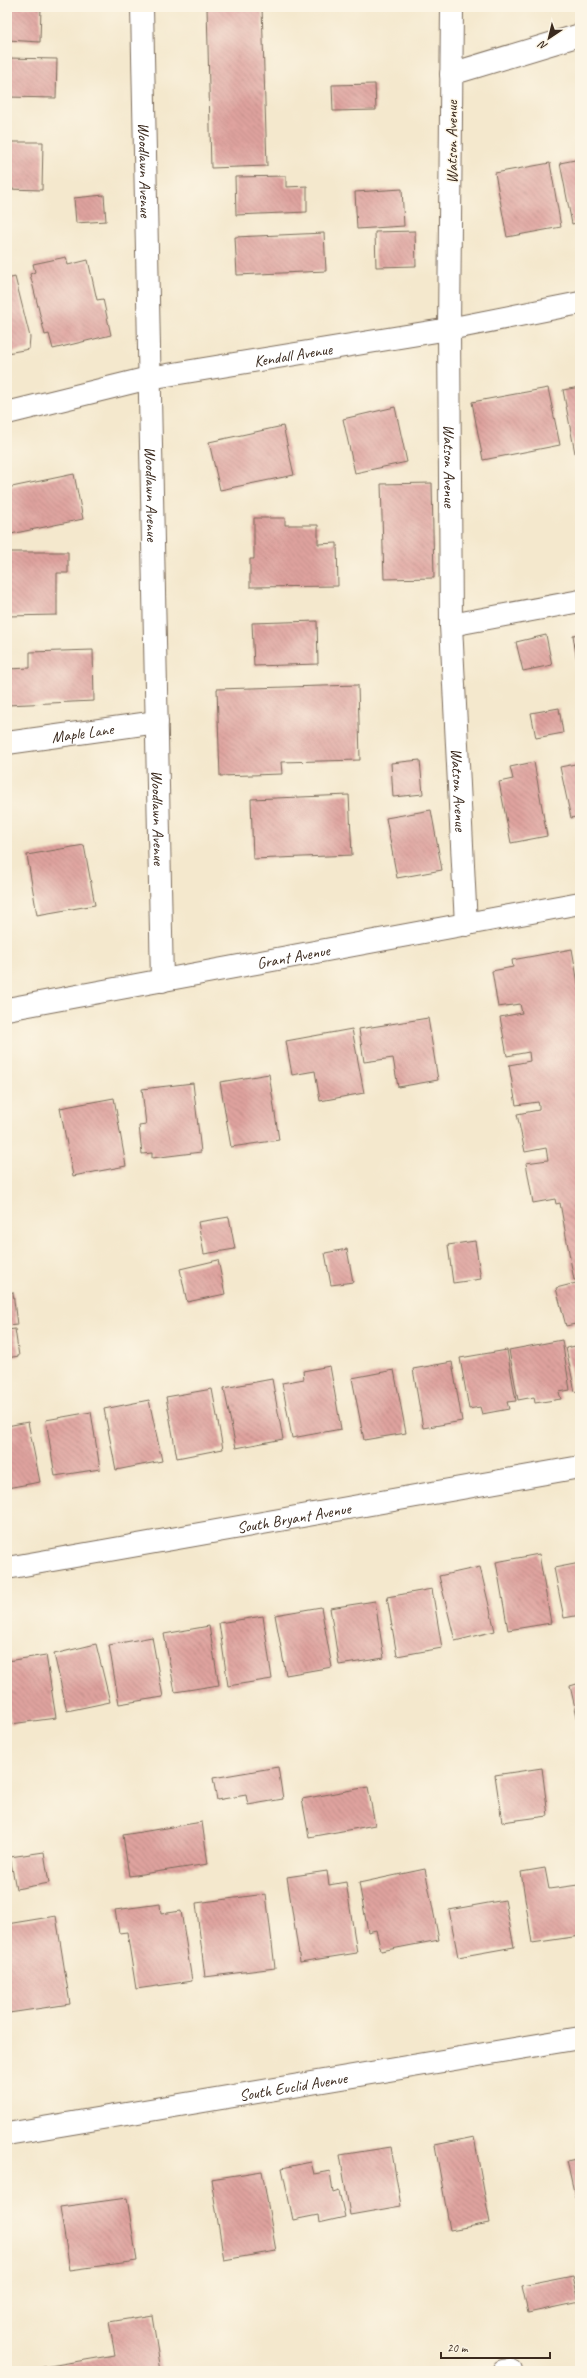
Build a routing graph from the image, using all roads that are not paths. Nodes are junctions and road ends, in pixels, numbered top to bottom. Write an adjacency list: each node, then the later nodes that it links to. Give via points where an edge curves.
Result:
1 (142, 7): 7 (street, Woodlawn Avenue)
2 (452, 7): 4 (street, Watson Avenue)
3 (580, 35): 4 (street)
4 (451, 74): 6 (street, Watson Avenue)
5 (580, 303): 6 (street, Kendall Avenue)
6 (449, 329): 7 (street, Kendall Avenue); 10 (street, Watson Avenue)
7 (149, 378): 8 (street, Kendall Avenue); 11 (street, Woodlawn Avenue)
8 (7, 413)
9 (580, 601): 10 (street)
10 (451, 625): 14 (street, Watson Avenue)
11 (157, 722): 12 (street, Maple Lane); 15 (street, Woodlawn Avenue)
12 (7, 743)
13 (580, 903): 14 (street, Grant Avenue)
14 (466, 925): 15 (street, Grant Avenue)
15 (162, 981): 16 (street, Grant Avenue)
16 (7, 1009)
17 (580, 1467): 18 (street, South Bryant Avenue)
18 (7, 1568)
19 (580, 2038): 20 (street, South Euclid Avenue)
20 (7, 2134)

